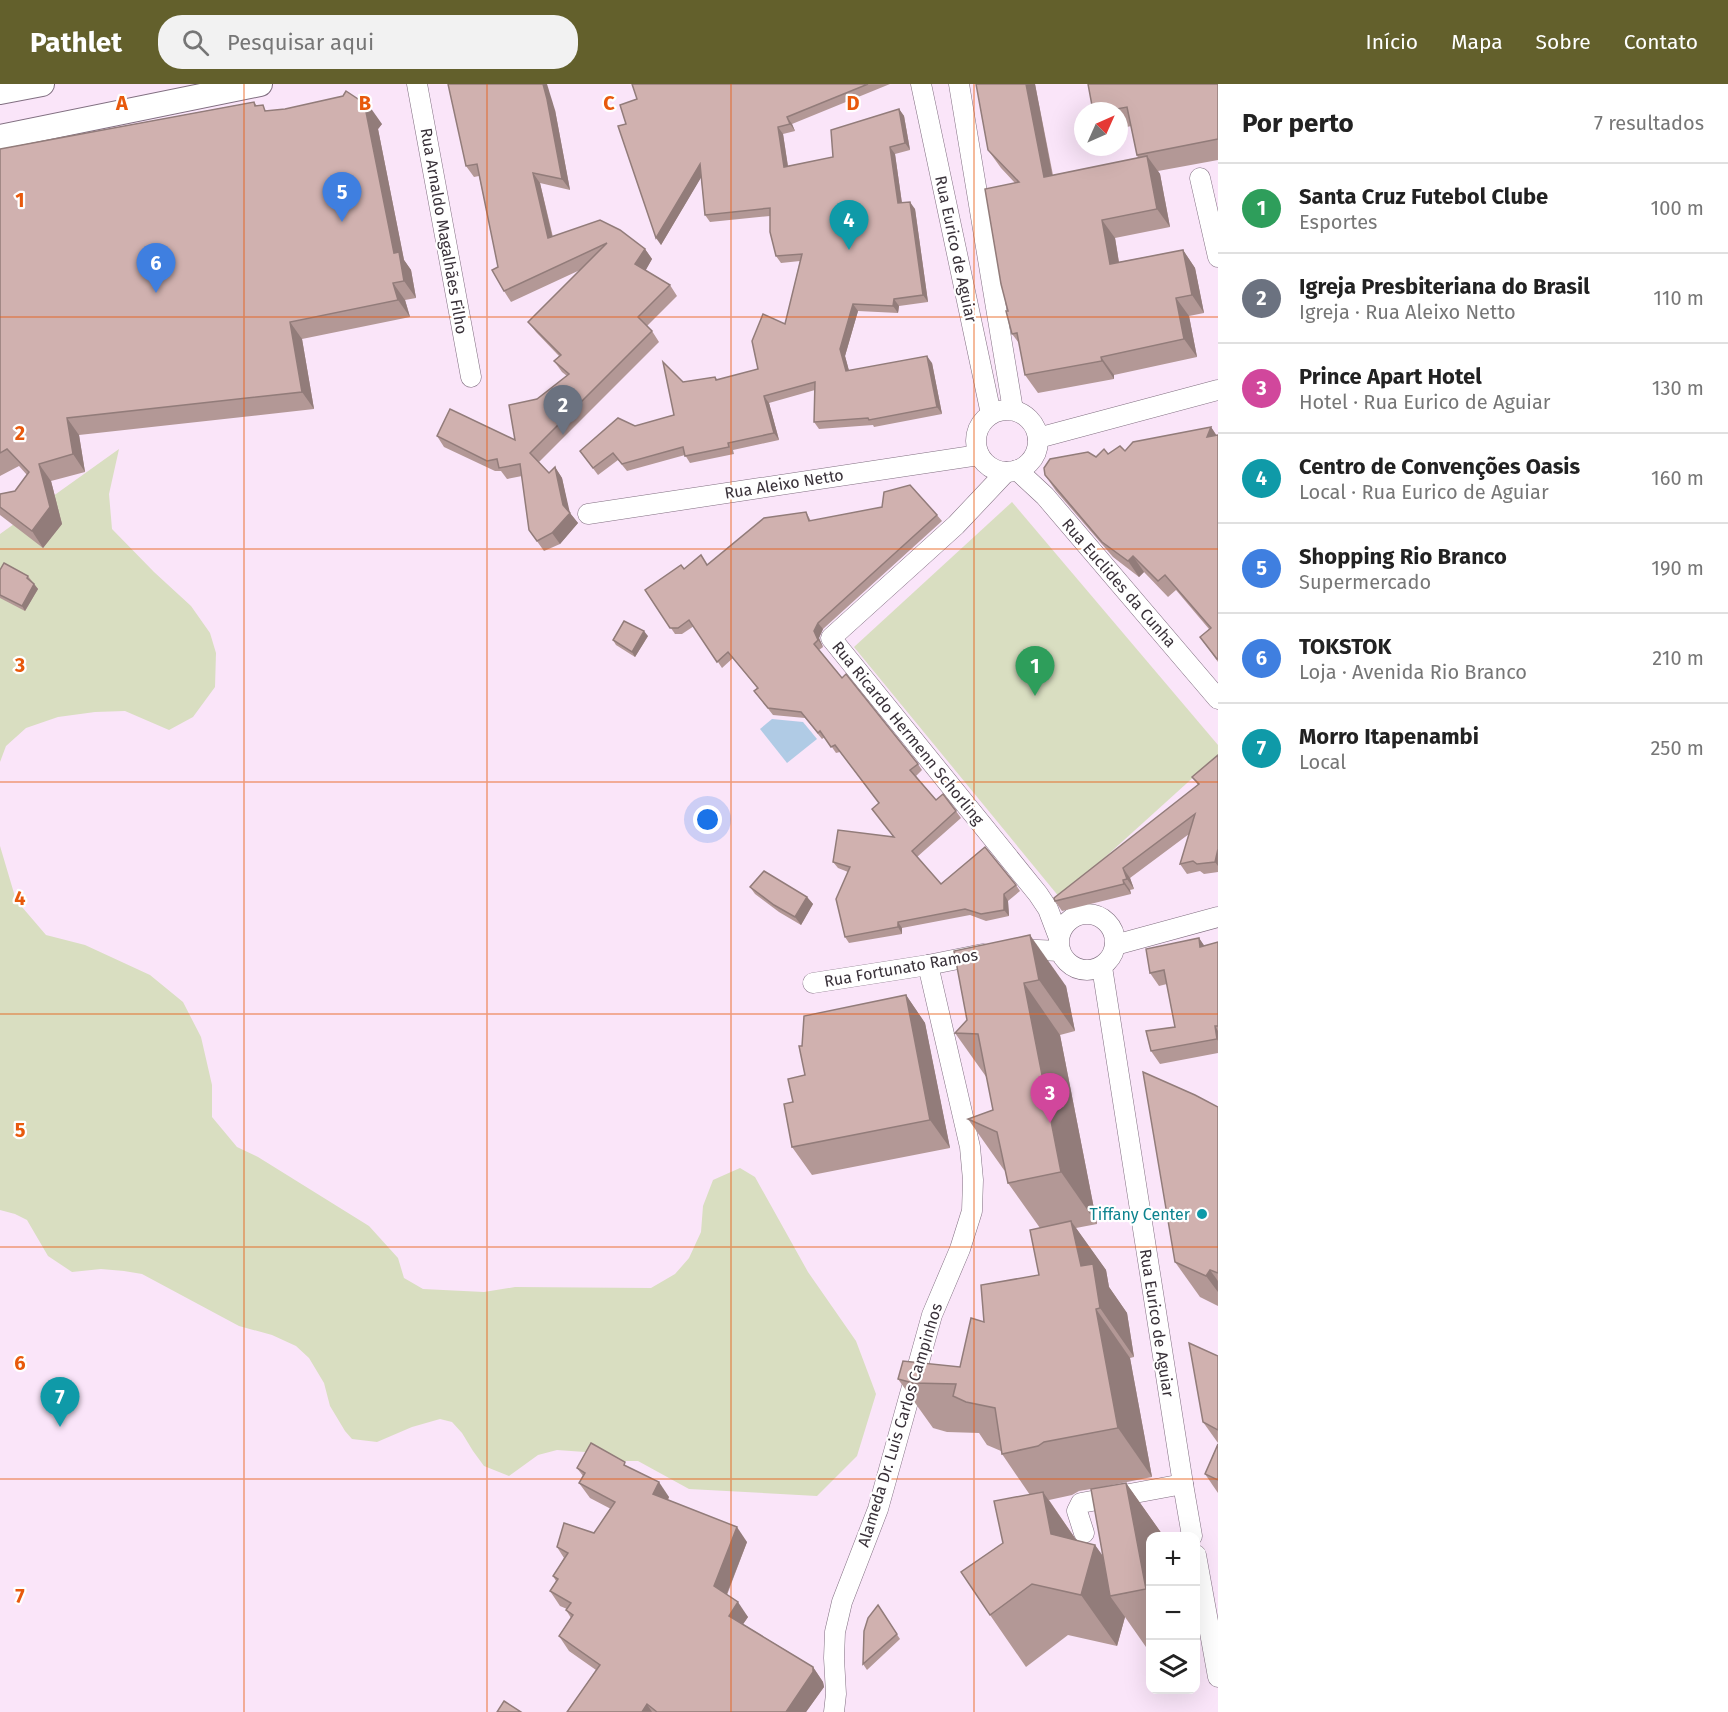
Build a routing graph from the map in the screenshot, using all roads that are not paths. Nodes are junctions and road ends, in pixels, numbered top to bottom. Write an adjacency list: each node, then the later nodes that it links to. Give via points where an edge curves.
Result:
1 (42, 84): 6 (street)
2 (261, 84): 7 (street)
3 (417, 84): 10 (street, Rua Arnaldo Magalhães Filho)
4 (921, 84): 13 (street, Rua Eurico de Aguiar)
5 (959, 84): 12 (street, Rua Eurico de Aguiar)
6 (0, 92)
7 (0, 137)
8 (1200, 178): 9 (street)
9 (1218, 257)
10 (471, 377)
11 (1218, 390): 14 (street)
12 (1013, 410): 13 (street); 14 (street, via 1034,426)
13 (991, 414): 15 (street, via 977,432)
14 (1038, 438): 16 (street, via 1033,458)
15 (979, 454): 16 (street, via 996,470); 17 (street, Rua Aleixo Netto)
16 (1012, 471): 18 (street, Rua Euclides da Cunha, via 1045,496); 20 (street, Rua Ricardo Hermenn Schorling, via 831,638 1038,894 1048,909)
17 (588, 514)
18 (1218, 699)
19 (1218, 917): 21 (street)
20 (1059, 945): 21 (street, via 1063,927 1083,914 1096,915 1107,922 1114,932); 22 (street, Rua Fortunato Ramos, via 1009,949); 23 (street, via 1064,960 1072,967)
21 (1115, 945): 23 (street)
22 (928, 965): 24 (street, Rua Fortunato Ramos); 30 (street, Alameda Dr. Luis Carlos Campinhos, via 970,1147 972,1211 932,1315 878,1509 842,1602 835,1632)
23 (1102, 967): 25 (street, Rua Eurico de Aguiar)
24 (813, 983)
25 (1183, 1484): 26 (street, Rua Eurico de Aguiar); 27 (street, via 1081,1503 1077,1510)
26 (1191, 1532)
27 (1083, 1533)
28 (1200, 1577): 29 (street)
29 (1218, 1677)
30 (834, 1712)

